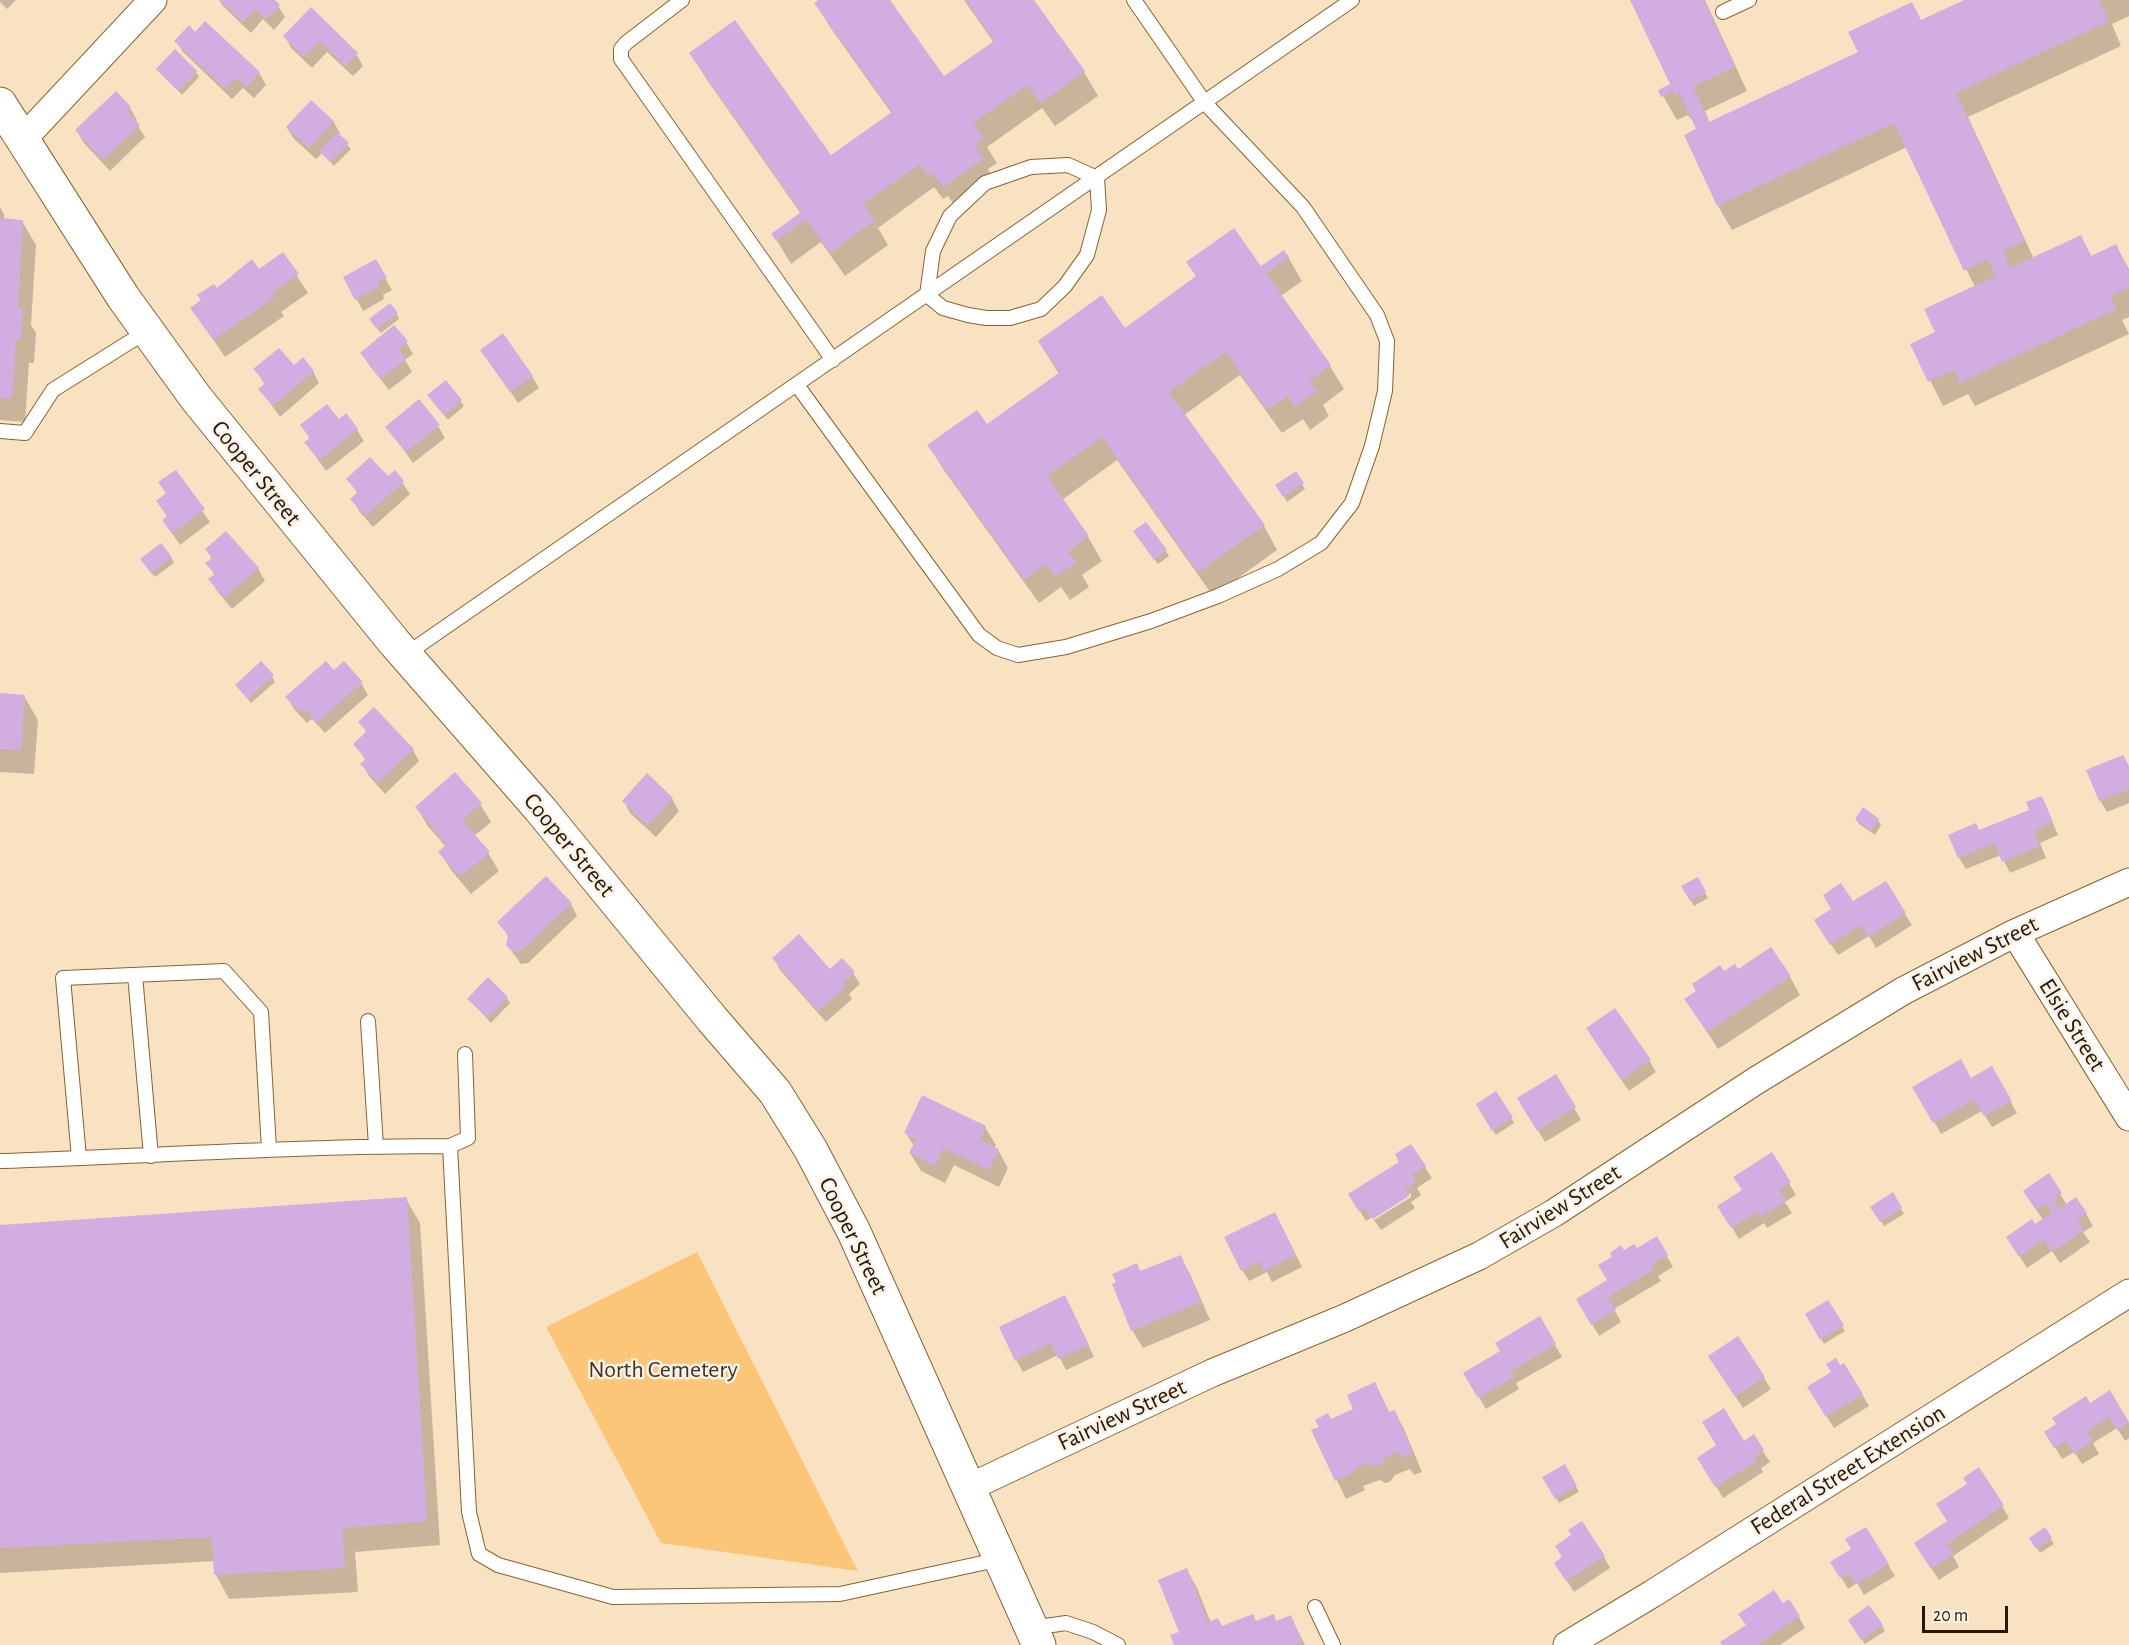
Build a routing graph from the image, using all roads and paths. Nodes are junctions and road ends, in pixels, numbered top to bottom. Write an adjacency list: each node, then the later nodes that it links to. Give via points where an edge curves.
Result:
1 (153, 0): 9 (street)
2 (682, 0): 13 (lane, via 626,43 621,58)
3 (1134, 0): 7 (lane)
4 (1352, 0): 7 (lane)
5 (1749, 0): 6 (lane)
6 (1724, 12)
7 (1205, 103): 10 (lane); 14 (lane, via 1303,207 1377,315 1387,341 1385,391 1372,446 1352,502 1321,543 1278,569 1151,621 1066,648 1018,655 997,648 979,635)
8 (0, 104): 9 (street, Cooper Street)
9 (17, 139): 12 (street, Cooper Street)
10 (1097, 178): 11 (lane); 11 (lane, via 1068,165 1031,167 985,183 950,216 933,251); 11 (lane, via 1099,210 1087,255 1065,286 1041,309 1010,318 987,318 943,308)
11 (927, 295): 13 (lane)
12 (147, 330): 15 (lane, via 53,390 25,433); 16 (street, Cooper Street, via 196,398)
13 (833, 360): 14 (lane)
14 (797, 385): 16 (lane)
15 (0, 431)
16 (405, 655): 30 (street, Cooper Street, via 540,809 787,1112 854,1232)
17 (2129, 882): 18 (street, Fairview Street)
18 (2015, 933): 22 (street, Elsie Street); 30 (street, Fairview Street, via 1903,991 1819,1041 1513,1239 1373,1305 1181,1387)
19 (135, 975): 25 (lane, via 224,972 261,1012); 26 (lane); 27 (lane, via 63,978)
20 (368, 1021): 23 (lane)
21 (465, 1054): 24 (lane, via 468,1138)
22 (2129, 1117)
23 (375, 1146): 24 (lane); 25 (lane)
24 (450, 1146): 31 (lane, via 469,1512 479,1554 498,1565 613,1597 840,1594)
25 (269, 1149): 26 (lane)
26 (151, 1156): 27 (lane)
27 (79, 1158): 28 (lane)
28 (0, 1161)
29 (2129, 1293): 36 (street, Federal Street Extension)
30 (968, 1488): 31 (street, Cooper Street)
31 (1001, 1559): 33 (street, Cooper Street)
32 (1315, 1607): 35 (lane)
33 (1035, 1637): 34 (lane, via 1066,1623)
34 (1118, 1645)
35 (1333, 1645)
36 (1567, 1645)

